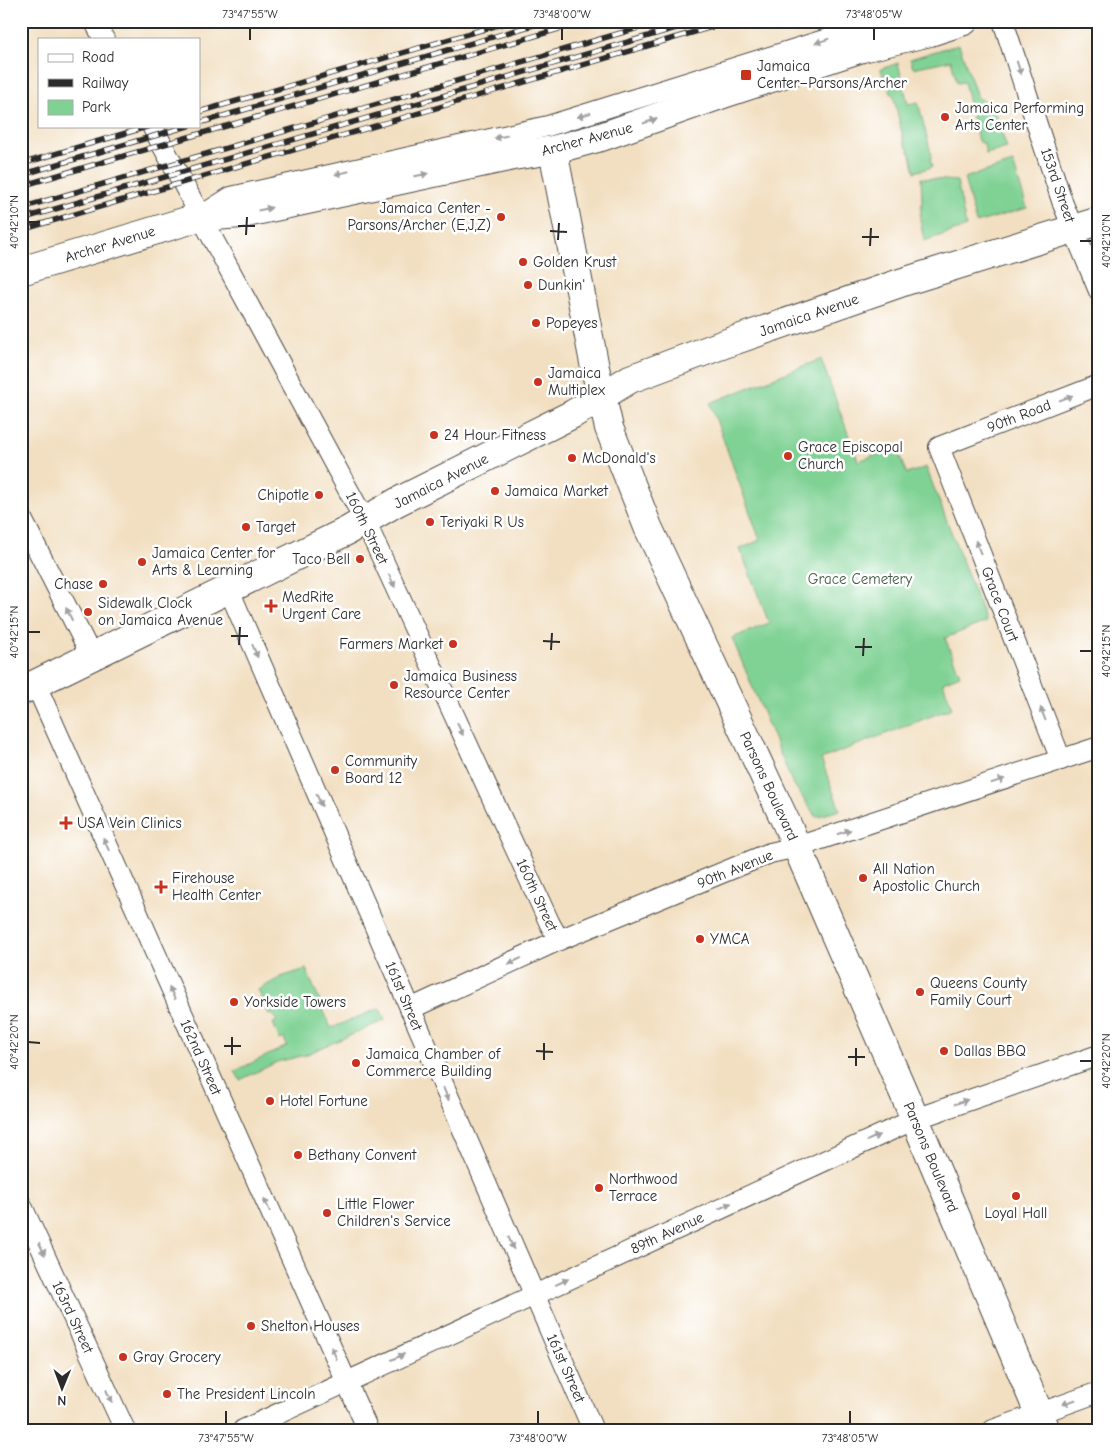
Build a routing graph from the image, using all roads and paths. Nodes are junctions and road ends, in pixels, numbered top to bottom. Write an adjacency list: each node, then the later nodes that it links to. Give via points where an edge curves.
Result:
1 (94, 21): 5 (street)
2 (886, 21): 7 (street, Archer Avenue, one-way to 7)
3 (964, 21): 7 (street, Archer Avenue, one-way to 3, via 601,138 862,48)
4 (1003, 21): 9 (street, 153rd Street, one-way to 9, via 1063,204)
5 (103, 38)
6 (153, 128): 8 (street, 160th Street)
7 (550, 138): 8 (street, Archer Avenue, via 512,156 242,214); 13 (street, Parsons Boulevard)
8 (200, 217): 10 (street, Archer Avenue); 16 (street, 160th Street)
9 (1086, 226): 11 (street, 153rd Street); 13 (street, Jamaica Avenue, via 948,267 737,340 630,379)
10 (21, 271)
11 (1099, 291)
12 (1099, 385): 14 (street, 90th Road, one-way to 12)
13 (602, 396): 16 (street, Jamaica Avenue); 22 (street, Parsons Boulevard, via 609,428 648,527)
14 (939, 448): 21 (street, Grace Court, one-way to 14)
15 (21, 517): 18 (street, one-way to 15)
16 (365, 521): 17 (street, Jamaica Avenue); 23 (street, 160th Street, one-way to 23)
17 (229, 590): 18 (street, Jamaica Avenue); 24 (street, 161st Street, one-way to 24)
18 (92, 657): 19 (street, Jamaica Avenue)
19 (28, 688): 29 (street, 162nd Street, one-way to 19)
20 (1099, 747): 21 (street, 90th Avenue)
21 (1061, 760): 22 (street, 90th Avenue, one-way to 21)
22 (797, 847): 23 (street, 90th Avenue, via 770,853); 26 (street, Parsons Boulevard)
23 (559, 940): 24 (street, 90th Avenue, one-way to 24)
24 (410, 1009): 28 (street, 161st Street, one-way to 28)
25 (1099, 1054): 26 (street, 89th Avenue, one-way to 25)
26 (916, 1118): 28 (street, 89th Avenue, one-way to 26); 31 (street, Parsons Boulevard)
27 (21, 1204): 32 (street, 163rd Street, one-way to 32)
28 (533, 1295): 29 (street, 89th Avenue, one-way to 28); 35 (street, 161st Street)
29 (346, 1381): 33 (street, 89th Avenue); 34 (street, 162nd Street)
30 (1099, 1392): 31 (street, one-way to 31)
31 (1042, 1421): 36 (street)
32 (124, 1430)
33 (243, 1430)
34 (368, 1430)
35 (593, 1430)
36 (993, 1430)

